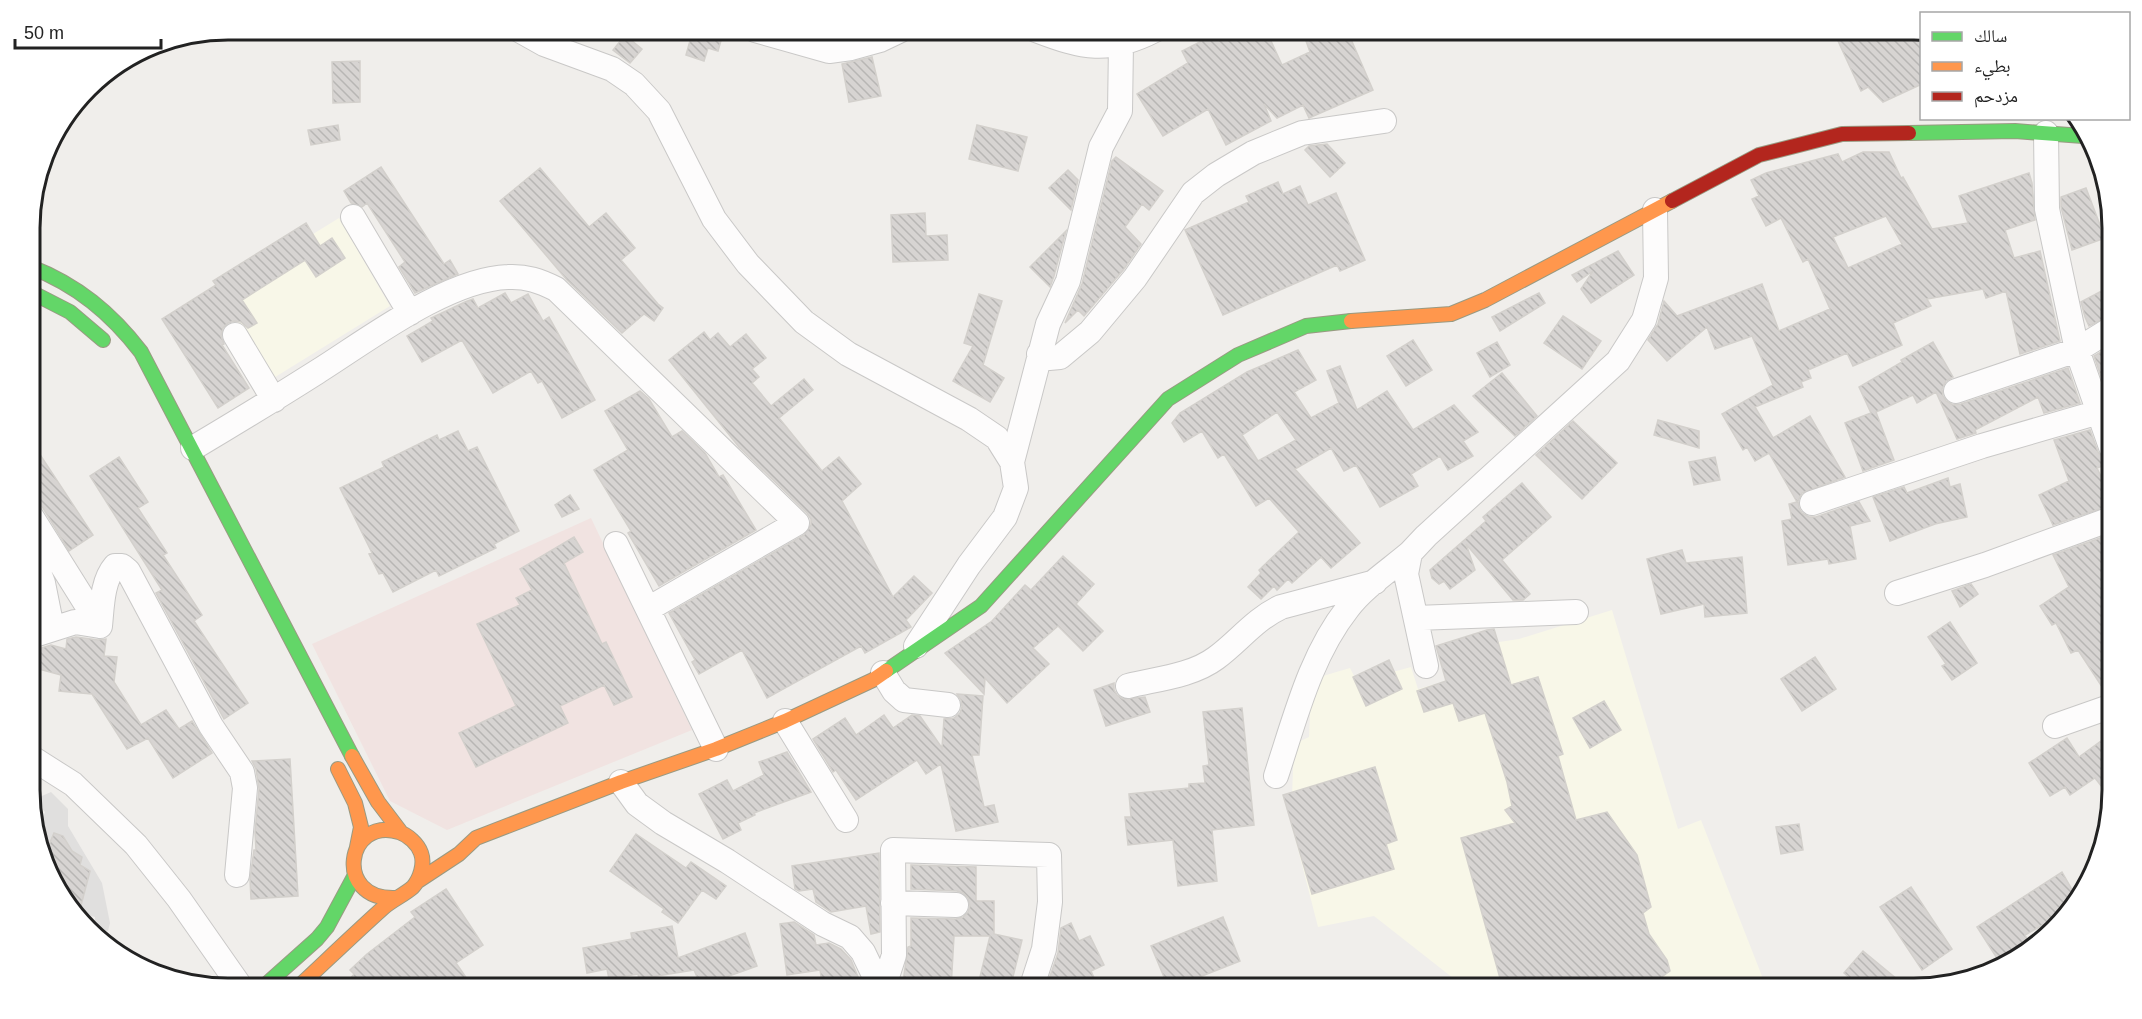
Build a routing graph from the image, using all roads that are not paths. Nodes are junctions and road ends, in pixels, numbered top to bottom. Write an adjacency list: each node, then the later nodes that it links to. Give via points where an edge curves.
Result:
1 (1131, 40): 6 (street)
2 (538, 41): 25 (street, via 612,69 634,84 659,111 714,219 748,264 804,322 848,354 969,419 997,438)
3 (793, 41): 4 (street, via 829,51)
4 (874, 41)
5 (1063, 41): 6 (street, via 1094,46)
6 (1121, 45): 19 (street, via 1120,111 1101,147 1068,281)
7 (1384, 121): 19 (street, via 1302,133 1253,153 1216,175 1193,193 1135,278 1090,332 1060,357)
8 (2046, 133): 9 (street); 10 (street, via 1842,135 1759,155); 17 (street, via 2047,210)
9 (2077, 135)
10 (1655, 210): 30 (street, via 1656,278 1644,320 1618,361); 39 (street, via 1451,314 1306,326 1238,355 1168,399 981,606)
11 (353, 218): 14 (street)
12 (41, 271): 24 (street, via 79,290 113,318 141,352)
13 (41, 297): 18 (street, via 70,312)
14 (410, 313): 21 (street); 34 (street, via 447,293 507,276 533,278 556,289 797,523)
15 (235, 335): 21 (street)
16 (2102, 335): 17 (street)
17 (2077, 350): 20 (street); 22 (street)
18 (112, 351)
19 (1039, 354): 25 (street)
20 (1956, 391)
21 (274, 400): 24 (street)
22 (2099, 412): 23 (street); 26 (street)
23 (2102, 421)
24 (193, 448): 53 (street, via 201,477 363,777)
25 (1012, 462): 39 (street, via 1016,488 1005,517)
26 (1812, 503)
27 (2102, 522): 33 (street)
28 (40, 531): 37 (street)
29 (616, 544): 34 (street)
30 (1410, 553): 32 (street); 36 (street, via 1406,574)
31 (40, 576): 38 (street)
32 (1375, 582): 42 (street, via 1281,607 1199,668); 50 (street, via 1349,606 1328,638 1306,686)
33 (1897, 593)
34 (648, 609): 47 (street)
35 (1576, 612): 36 (street)
36 (1416, 618): 40 (street)
37 (100, 626): 38 (street, via 75,622); 58 (street, via 109,572 122,566 211,726 242,772 245,788)
38 (41, 632)
39 (912, 654): 41 (street)
40 (1426, 666)
41 (884, 673): 43 (street, via 904,700); 45 (street)
42 (1128, 686)
43 (948, 705)
44 (2102, 710): 46 (street)
45 (785, 721): 47 (street); 52 (street)
46 (2055, 726)
47 (716, 749): 51 (street)
48 (333, 759): 57 (street, via 355,803 361,827)
49 (40, 763): 64 (street, via 73,784 136,845)
50 (1276, 776)
51 (621, 782): 56 (street); 67 (street, via 637,804 663,823 850,937 863,952)
52 (846, 820)
53 (405, 833): 54 (street); 57 (street, via 381,829 371,832); 60 (street, via 421,852 422,872)
54 (429, 837)
55 (455, 837): 56 (street)
56 (476, 838): 60 (street)
57 (357, 847): 59 (street)
58 (237, 875)
59 (355, 875): 61 (street, via 366,891 385,898); 65 (street, via 327,927)
60 (417, 881): 61 (street)
61 (395, 897): 66 (street)
62 (893, 903): 63 (street); 68 (street, via 894,955); 69 (street, via 892,850 1049,855 1050,902 1044,950)
63 (956, 905)
64 (234, 978)
65 (273, 978)
66 (308, 978)
67 (875, 978)
68 (887, 978)
69 (1035, 978)

